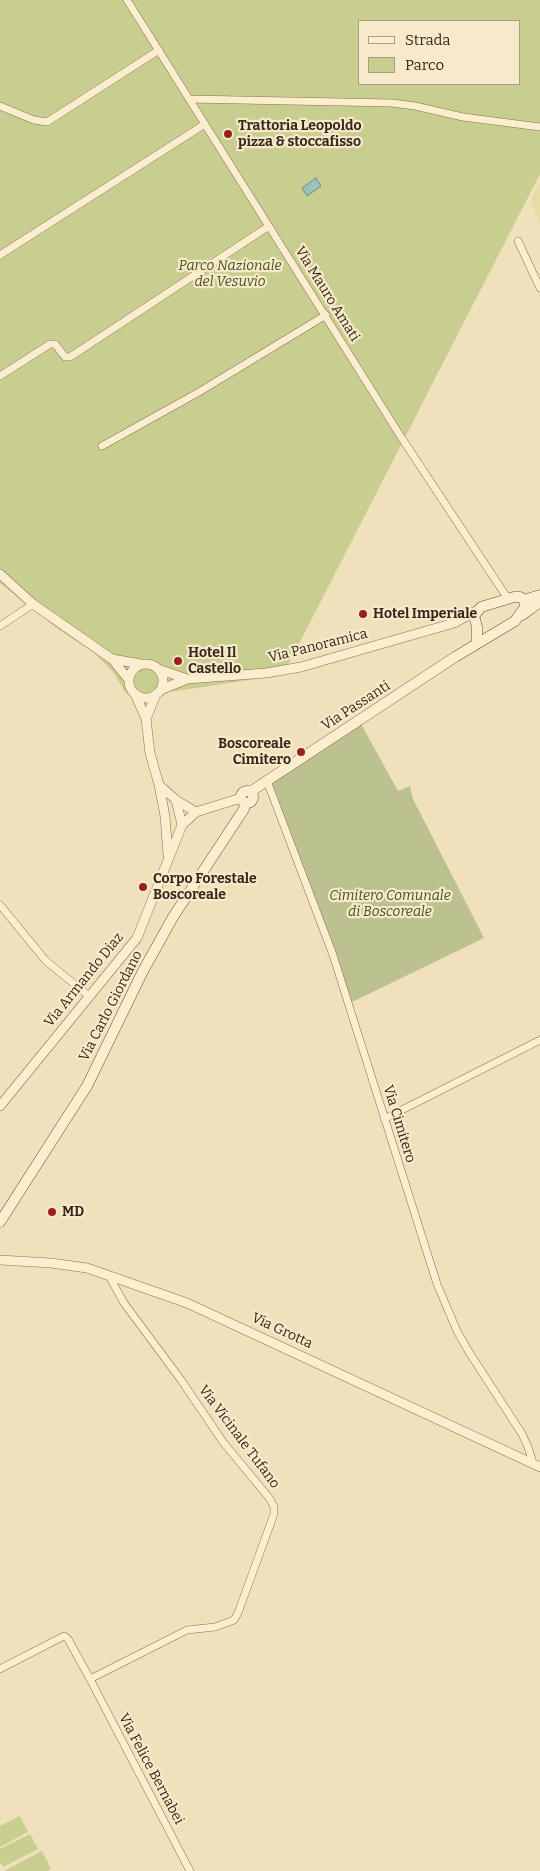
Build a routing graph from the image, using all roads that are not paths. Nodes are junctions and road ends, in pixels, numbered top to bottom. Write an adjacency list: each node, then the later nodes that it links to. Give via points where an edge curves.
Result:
1 (127, 0): 2 (street, Via Mauro Amati)
2 (159, 50): 3 (street, Via Mauro Amati); 4 (street, via 47,122)
3 (189, 99): 5 (street, Via Mauro Amati); 6 (street, via 392,104)
4 (0, 106)
5 (205, 124): 7 (street, Via Mauro Amati); 9 (street)
6 (540, 127)
7 (269, 226): 11 (street, Via Mauro Amati); 12 (street, via 70,357 65,357 55,344 50,344)
8 (518, 241): 10 (street)
9 (0, 255)
10 (540, 288)
11 (326, 315): 13 (street); 16 (street, Via Mauro Amati, via 401,437)
12 (0, 376)
13 (102, 446)
14 (0, 574): 19 (street, Via Panoramica)
15 (540, 596): 17 (main road)
16 (508, 599): 17 (main road, via 520,597); 20 (main road)
17 (524, 600): 21 (main road, via 524,607)
18 (540, 602): 21 (main road, Via Passanti)
19 (33, 604): 24 (street); 27 (street, Via Panoramica)
20 (476, 611): 22 (street, Via Panoramica); 23 (main road)
21 (515, 621): 25 (main road, Via Passanti)
22 (454, 622): 23 (street, Via Panoramica); 30 (street, Via Panoramica, via 301,667 266,674)
23 (476, 625): 25 (main road, via 486,631); 26 (main road)
24 (0, 626)
25 (503, 628): 26 (main road, Via Passanti)
26 (477, 644): 35 (main road, Via Passanti)
27 (112, 659): 28 (street, Via Panoramica); 31 (street, Via Panoramica)
28 (142, 664): 29 (street, Via Panoramica); 31 (street, via 133,670)
29 (158, 669): 30 (street, Via Panoramica); 32 (street, via 162,679)
30 (187, 679): 32 (street, Via Panoramica)
31 (129, 680): 33 (street, Via Panoramica)
32 (158, 692): 33 (street, Via Panoramica, via 146,698); 34 (street)
33 (135, 694): 34 (street, Via Panoramica)
34 (146, 719): 36 (street, Via Armando Diaz, via 150,754)
35 (267, 781): 37 (main road, Via Passanti); 47 (street, Via Cimitero, via 333,955)
36 (160, 785): 38 (street, Via Armando Diaz); 40 (street, Via Armando Diaz)
37 (246, 798): 39 (street, Via Passanti); 48 (main road, Via Carlo Giordano, via 244,810 173,917 143,971 86,1086)
38 (176, 800): 39 (street, Via Armando Diaz); 41 (street)
39 (196, 812): 41 (street, Via Passanti)
40 (165, 816): 41 (street); 42 (street, Via Armando Diaz)
41 (182, 825): 42 (street, Via Armando Diaz)
42 (168, 858): 44 (street, Via Armando Diaz, via 137,938)
43 (0, 905): 44 (street, via 46,961)
44 (89, 996): 46 (street, Via Armando Diaz)
45 (540, 1040): 47 (street)
46 (0, 1106)
47 (384, 1119): 51 (street, Via Cimitero, via 437,1284 457,1331 522,1434)
48 (0, 1222)
49 (0, 1260): 50 (street, Via Grotta, via 87,1268)
50 (109, 1276): 51 (street, Via Grotta, via 187,1303); 53 (street, Via Vicinale Tufano, via 124,1303 223,1442 270,1500 274,1514 234,1620 215,1627 187,1630)
51 (536, 1465)
52 (0, 1669): 53 (street, via 64,1636)
53 (90, 1679): 54 (street, Via Felice Bernabei)
54 (190, 1871)

